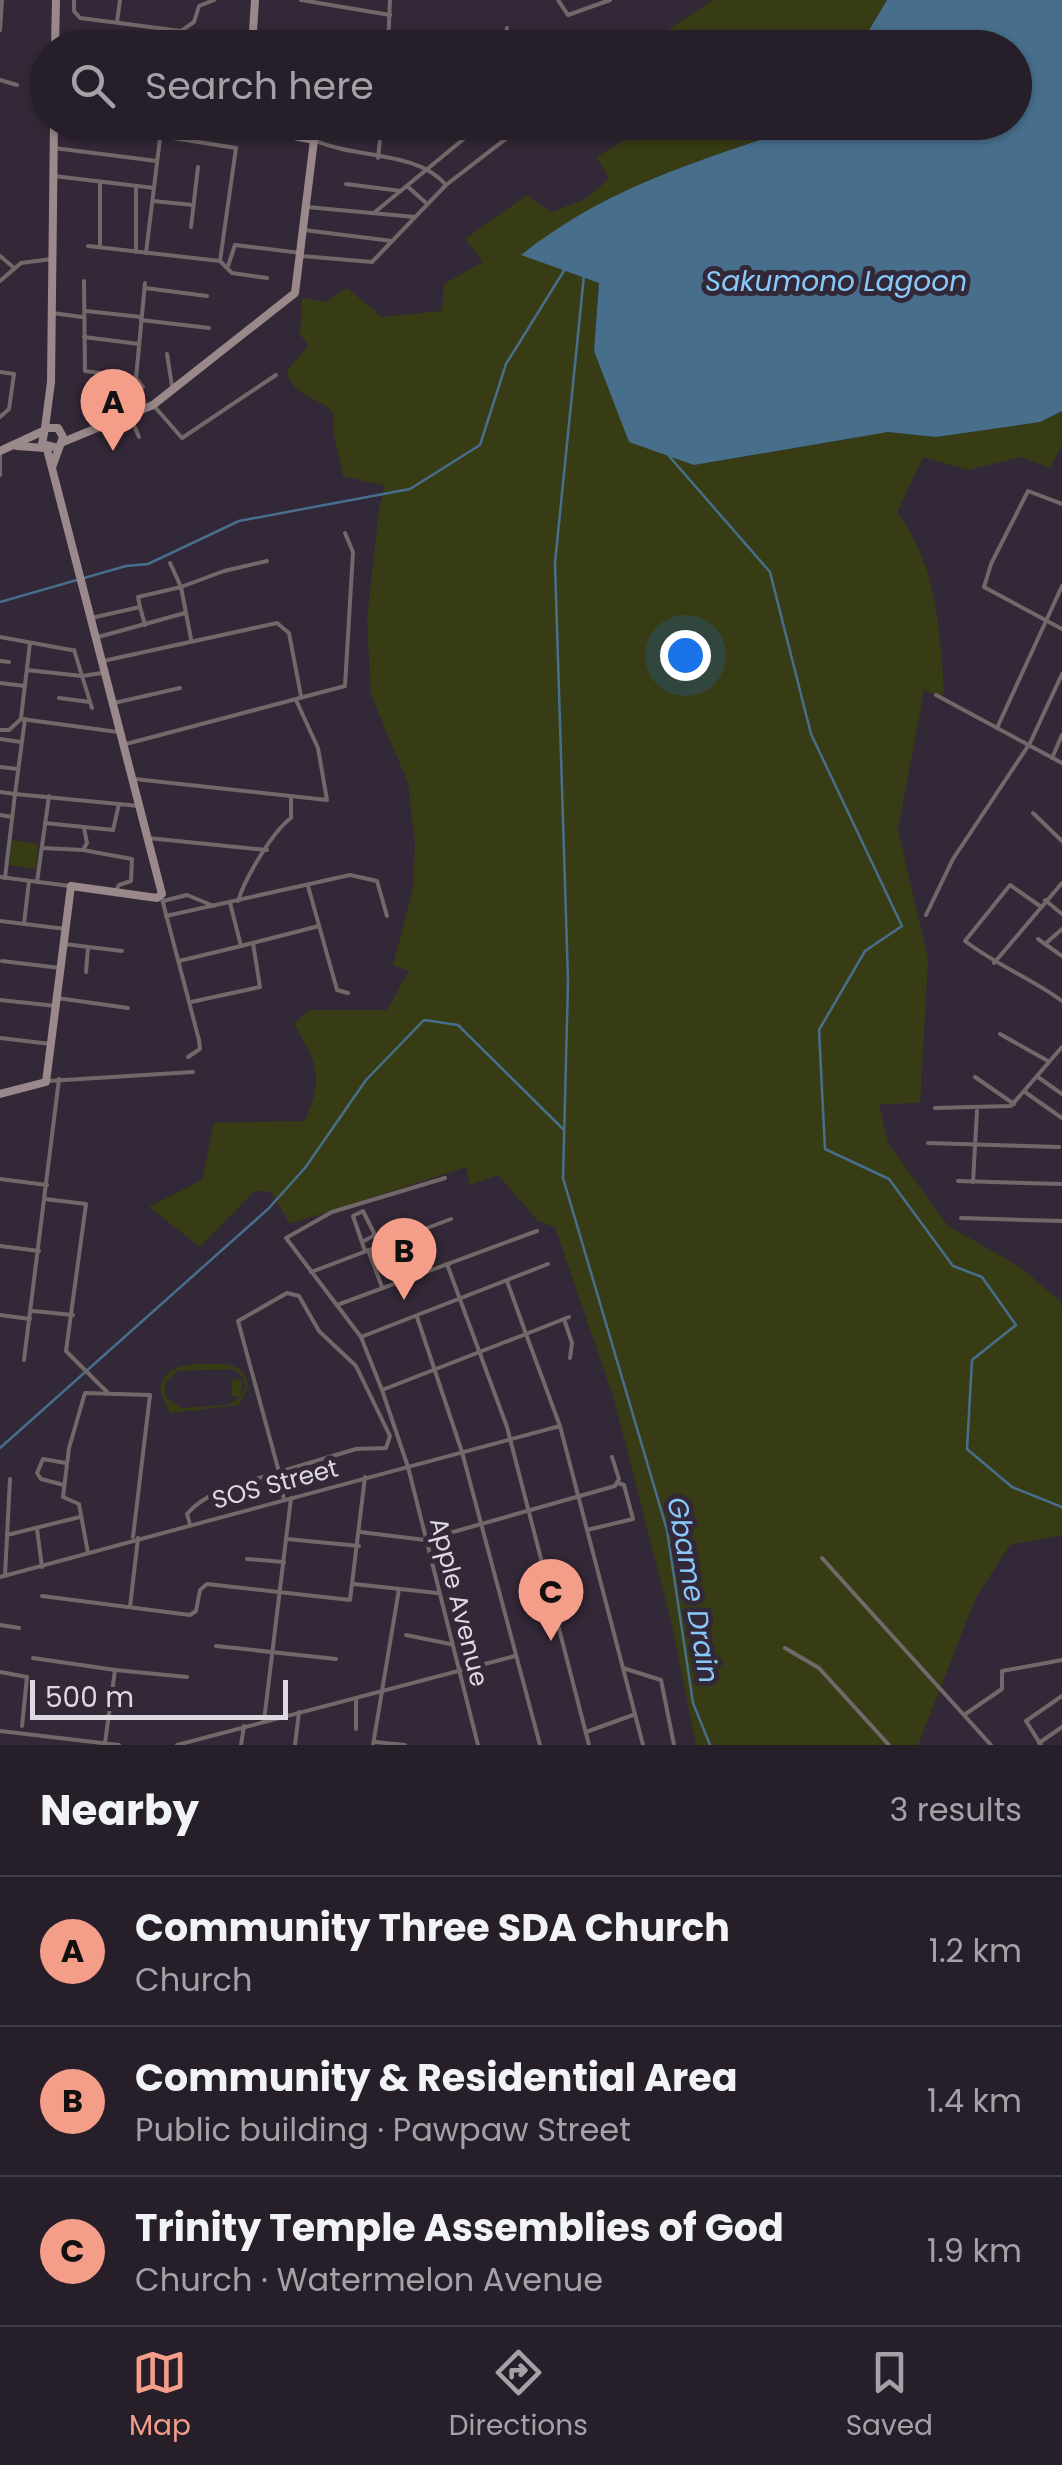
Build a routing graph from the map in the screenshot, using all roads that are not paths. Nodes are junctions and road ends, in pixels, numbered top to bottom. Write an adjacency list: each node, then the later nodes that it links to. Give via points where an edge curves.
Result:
1 (2, 0): 13 (street)
2 (56, 0): 14 (street)
3 (74, 0): 12 (street, via 77,17)
4 (120, 0): 12 (street)
5 (214, 0): 15 (street, via 199,6 194,22)
6 (256, 0): 16 (street)
7 (302, 0): 11 (street)
8 (390, 0): 11 (street)
9 (558, 0): 10 (street, via 568,15)
10 (610, 0)
11 (392, 15): 17 (street)
12 (118, 22): 15 (street)
13 (0, 30)
14 (55, 30)
15 (181, 30)
16 (254, 30)
17 (390, 30)
18 (0, 80): 19 (street)
19 (17, 86)
20 (54, 140): 27 (street)
21 (160, 140): 29 (street)
22 (185, 140): 56 (street, via 236,148)
23 (314, 140): 28 (street); 43 (street)
24 (380, 140): 28 (street)
25 (459, 140): 31 (street)
26 (504, 140): 35 (street)
27 (54, 148): 29 (street); 32 (street)
28 (378, 158): 31 (street)
29 (157, 161): 38 (street)
30 (198, 168): 42 (street)
31 (430, 168): 35 (street); 36 (street)
32 (53, 176): 33 (street); 55 (street)
33 (100, 182): 37 (street); 50 (street)
34 (346, 184): 39 (street)
35 (446, 185): 45 (street)
36 (407, 186): 39 (street); 41 (street)
37 (136, 187): 38 (street); 51 (street)
38 (154, 188): 40 (street)
39 (401, 192): 44 (street)
40 (152, 201): 42 (street); 52 (street)
41 (425, 202)
42 (194, 204): 46 (street)
43 (307, 207): 44 (street); 47 (street)
44 (375, 212): 45 (street)
45 (415, 217): 48 (street)
46 (192, 228)
47 (304, 230): 48 (street); 53 (street)
48 (392, 241): 53 (street, via 368,264)
49 (88, 246): 50 (street)
50 (100, 247): 51 (street)
51 (136, 252): 52 (street)
52 (146, 253): 56 (street)
53 (301, 254): 57 (street, via 235,244); 74 (street, via 288,303)
54 (0, 256): 58 (street)
55 (52, 259): 58 (street); 63 (street)
56 (220, 261): 57 (street)
57 (228, 266): 59 (street, via 232,273)
58 (13, 267): 60 (street)
59 (267, 278)
60 (0, 281)
61 (84, 281): 64 (street)
62 (207, 296): 65 (street, via 145,286)
63 (52, 314): 64 (street); 75 (street)
64 (84, 314): 65 (street); 67 (street)
65 (141, 318): 66 (street); 68 (street)
66 (208, 328)
67 (84, 338): 68 (street); 72 (street, via 86,372)
68 (138, 344): 72 (street)
69 (167, 354): 74 (street)
70 (0, 372): 78 (street, via 14,374 9,409)
71 (276, 375): 76 (street, via 182,438)
72 (136, 378): 73 (street)
73 (143, 387)
74 (173, 391): 76 (street)
75 (50, 404): 79 (street); 80 (street)
76 (153, 405): 77 (street)
77 (129, 414): 81 (street); 82 (street)
78 (0, 417)
79 (59, 428): 80 (street); 81 (street); 83 (street)
80 (44, 430): 84 (street); 85 (street, via 40,440)
81 (80, 432): 83 (street)
82 (139, 437)
83 (61, 445): 85 (street); 87 (street)
84 (12, 447): 85 (street); 86 (street)
85 (46, 448): 87 (street)
86 (0, 451): 88 (street)
87 (52, 470): 97 (street)
88 (0, 475)
89 (1062, 504): 98 (street, via 1028,491 984,587)
90 (345, 533): 115 (street, via 353,552 345,684)
91 (267, 561): 94 (street)
92 (170, 563): 94 (street)
93 (1062, 586): 98 (street)
94 (181, 588): 95 (street, via 138,597); 96 (street)
95 (140, 607): 97 (street); 99 (street)
96 (184, 614): 99 (street); 103 (street)
97 (91, 618): 102 (street)
98 (1044, 622): 100 (street); 119 (street)
99 (144, 625): 102 (street)
100 (1062, 629)
101 (0, 638): 104 (street)
102 (97, 638): 107 (street)
103 (191, 639): 107 (street); 115 (street, via 282,624 294,650)
104 (30, 643): 108 (street); 110 (street, via 72,650)
105 (0, 661): 106 (street)
106 (9, 662)
107 (105, 666): 110 (street); 117 (street)
108 (27, 670): 110 (street); 112 (street)
109 (1062, 674): 125 (street)
110 (82, 676): 116 (street, via 91,705)
111 (0, 683): 112 (street)
112 (25, 686): 118 (street)
113 (180, 688): 117 (street)
114 (936, 695): 119 (street)
115 (299, 697): 126 (street); 135 (street, via 329,795)
116 (58, 698)
117 (114, 703): 121 (street)
118 (23, 719): 120 (street); 121 (street); 124 (street)
119 (996, 728): 125 (street)
120 (0, 730)
121 (122, 732): 126 (street)
122 (1062, 735): 127 (street)
123 (0, 739): 124 (street)
124 (21, 742): 130 (street)
125 (1030, 743): 127 (street); 164 (street, via 953,858)
126 (126, 744): 131 (street)
127 (1052, 758): 128 (street)
128 (1062, 762)
129 (0, 767): 130 (street)
130 (18, 769): 133 (street)
131 (135, 780): 135 (street); 137 (street)
132 (0, 792): 133 (street)
133 (15, 794): 134 (street); 140 (street)
134 (49, 796): 136 (street); 141 (street)
135 (291, 797): 149 (street, via 291,818 276,829)
136 (119, 804): 137 (street); 142 (street, via 115,830)
137 (141, 806): 143 (street)
138 (1034, 813): 146 (street)
139 (0, 815): 140 (street)
140 (12, 816): 145 (street)
141 (45, 823): 142 (street); 147 (street)
142 (84, 828): 148 (street)
143 (148, 838): 149 (street); 157 (street)
144 (0, 839): 145 (street)
145 (8, 840): 150 (street)
146 (1062, 841)
147 (42, 848): 148 (street); 152 (street)
148 (82, 850): 156 (street, via 132,859 131,881)
149 (268, 850): 159 (street, via 245,878)
150 (2, 878): 151 (street)
151 (29, 881): 152 (street); 168 (street)
152 (37, 882): 154 (street)
153 (1062, 883): 158 (street)
154 (71, 886): 156 (street); 170 (street)
155 (308, 886): 159 (street); 166 (street, via 344,875 369,877 378,881); 169 (street)
156 (115, 892): 157 (street)
157 (162, 899): 161 (street, via 187,894); 165 (street)
158 (1045, 900): 162 (street); 163 (street)
159 (238, 901): 160 (street)
160 (230, 902): 161 (street); 176 (street)
161 (214, 906): 165 (street)
162 (1040, 906): 182 (street); 182 (street, via 1010,885 965,941)
163 (1062, 914)
164 (926, 915)
165 (166, 916): 180 (street)
166 (387, 916)
167 (0, 921): 168 (street)
168 (24, 924): 170 (street)
169 (319, 926): 173 (street); 185 (street, via 337,990)
170 (66, 929): 174 (street)
171 (1062, 929): 175 (street)
172 (1038, 939): 175 (street)
173 (253, 943): 176 (street); 189 (street, via 260,987)
174 (64, 944): 177 (street); 183 (street)
175 (1045, 944): 179 (street)
176 (242, 946): 180 (street)
177 (88, 947): 178 (street); 184 (street)
178 (122, 950)
179 (1062, 956)
180 (179, 960): 189 (street)
181 (2, 961): 183 (street)
182 (993, 963): 187 (street, via 1038,982)
183 (60, 968): 188 (street)
184 (86, 972)
185 (348, 993)
186 (0, 1000): 188 (street)
187 (1062, 1001)
188 (56, 1002): 190 (street); 193 (street)
189 (191, 1002): 195 (street, via 200,1048)
190 (128, 1008)
191 (1000, 1034): 196 (street)
192 (0, 1038): 193 (street)
193 (51, 1044): 201 (street)
194 (1062, 1049): 196 (street)
195 (188, 1057)
196 (1050, 1062): 198 (street)
197 (193, 1072): 200 (street)
198 (1038, 1077): 202 (street); 204 (street)
199 (975, 1078): 205 (street)
200 (59, 1079): 201 (street); 217 (street)
201 (46, 1082): 203 (street)
202 (1024, 1092): 205 (street); 208 (street)
203 (0, 1094)
204 (1062, 1094)
205 (1014, 1104): 207 (street)
206 (935, 1108): 207 (street)
207 (977, 1109): 210 (street)
208 (1062, 1118)
209 (928, 1143): 210 (street)
210 (975, 1145): 211 (street); 215 (street)
211 (1059, 1148)
212 (446, 1178): 231 (street, Apple Avenue, via 390,1191 288,1234)
213 (0, 1180): 217 (street)
214 (958, 1180): 215 (street)
215 (973, 1182): 216 (street)
216 (1062, 1184)
217 (47, 1185): 218 (street)
218 (45, 1199): 227 (street); 238 (street, via 86,1204)
219 (961, 1218): 221 (street)
220 (451, 1220): 222 (street)
221 (1062, 1222)
222 (415, 1232): 226 (street); 230 (street)
223 (537, 1232): 228 (street)
224 (362, 1242): 224 (street, via 353,1214 363,1211 375,1235); 226 (street)
225 (0, 1246): 227 (street)
226 (366, 1250): 231 (street); 233 (street)
227 (39, 1251): 236 (street)
228 (447, 1264): 230 (street); 234 (street)
229 (548, 1264): 232 (street)
230 (430, 1269): 233 (street)
231 (311, 1272): 235 (street, Apple Avenue)
232 (507, 1281): 234 (street); 241 (street)
233 (382, 1287): 235 (street)
234 (461, 1300): 239 (street); 243 (street)
235 (337, 1305): 242 (street, Apple Avenue)
236 (31, 1311): 238 (street); 240 (street)
237 (0, 1315): 240 (street)
238 (73, 1315): 248 (street, via 66,1354)
239 (416, 1316): 242 (street); 246 (street)
240 (30, 1319): 245 (street)
241 (526, 1334): 243 (street); 244 (street, via 567,1318); 249 (street)
242 (361, 1337): 247 (street, Apple Avenue)
243 (480, 1351): 246 (street); 250 (street)
244 (570, 1358)
245 (24, 1360)
246 (437, 1368): 247 (street); 251 (street)
247 (382, 1390): 254 (street, Apple Avenue)
248 (106, 1392): 253 (street, via 84,1394); 271 (street, via 150,1398)
249 (560, 1426): 250 (street, SOS Street); 260 (street)
250 (508, 1440): 251 (street, SOS Street); 263 (street)
251 (462, 1452): 254 (street, SOS Street); 266 (street)
252 (612, 1457): 258 (street)
253 (66, 1463): 259 (street); 259 (street, via 43,1459 37,1473)
254 (408, 1467): 256 (street, SOS Street); 273 (street, Apple Avenue)
255 (279, 1472): 255 (street, via 238,1322 290,1292 319,1331 348,1353 391,1441 386,1448 340,1453); 262 (street); 265 (street, via 192,1507)
256 (366, 1477): 261 (street, SOS Street); 269 (street)
257 (10, 1480): 270 (street)
258 (618, 1483): 260 (street); 268 (street, via 633,1519)
259 (64, 1485): 264 (street, via 64,1499 78,1502)
260 (578, 1497): 263 (street); 268 (street)
261 (291, 1498): 262 (street, SOS Street); 272 (street)
262 (284, 1500): 265 (street, SOS Street)
263 (526, 1512): 266 (street); 315 (street)
264 (80, 1516): 267 (street); 275 (street)
265 (190, 1524): 271 (street, SOS Street)
266 (480, 1526): 273 (street); 294 (street)
267 (36, 1528): 270 (street); 279 (street)
268 (587, 1530): 298 (street)
269 (360, 1532): 273 (street); 274 (street)
270 (6, 1535): 280 (street)
271 (135, 1539): 275 (street, SOS Street); 286 (street)
272 (287, 1539): 274 (street); 278 (street)
273 (425, 1540): 284 (street, Apple Avenue)
274 (359, 1546): 281 (street)
275 (88, 1554): 279 (street, SOS Street)
276 (247, 1558): 278 (street)
277 (822, 1558): 308 (street)
278 (284, 1562): 283 (street)
279 (42, 1567): 280 (street, SOS Street)
280 (2, 1576)
281 (354, 1584): 282 (street); 283 (street, via 347,1600)
282 (399, 1589): 284 (street); 303 (street)
283 (282, 1592): 286 (street, via 207,1584 193,1614); 293 (street)
284 (437, 1593): 290 (street, Apple Avenue)
285 (42, 1596): 286 (street)
286 (130, 1608)
287 (0, 1626): 288 (street)
288 (18, 1628)
289 (406, 1635): 290 (street)
290 (450, 1644): 301 (street, Apple Avenue)
291 (216, 1646): 293 (street)
292 (785, 1648): 332 (street, via 819,1668)
293 (274, 1651): 296 (street); 309 (street)
294 (515, 1656): 301 (street); 328 (street)
295 (33, 1658): 299 (street)
296 (336, 1659)
297 (1062, 1660): 308 (street, via 1002,1672 1002,1689)
298 (624, 1668): 307 (street); 331 (street, via 660,1680)
299 (115, 1670): 302 (street); 318 (street)
300 (0, 1672): 310 (street, via 27,1676)
301 (458, 1672): 303 (street); 327 (street, Apple Avenue)
302 (187, 1677)
303 (380, 1692): 305 (street); 319 (street)
304 (1062, 1696): 320 (street, via 1026,1721)
305 (356, 1698): 306 (street); 313 (street)
306 (299, 1712): 309 (street); 325 (street)
307 (634, 1714): 315 (street); 330 (street)
308 (964, 1715): 333 (street)
309 (264, 1720): 311 (street)
310 (22, 1726)
311 (244, 1726): 316 (street); 324 (street)
312 (1062, 1727): 320 (street)
313 (356, 1730)
314 (0, 1731): 317 (street)
315 (586, 1732): 329 (street)
316 (204, 1737): 322 (street); 323 (street)
317 (78, 1743): 318 (street)
318 (105, 1743): 321 (street)
319 (373, 1743): 326 (street)
320 (1040, 1744)
321 (119, 1745)
322 (177, 1745)
323 (204, 1745)
324 (241, 1745)
325 (295, 1745)
326 (404, 1745)
327 (478, 1745)
328 (540, 1745)
329 (589, 1745)
330 (642, 1745)
331 (674, 1745)
332 (889, 1745)
333 (991, 1745)

